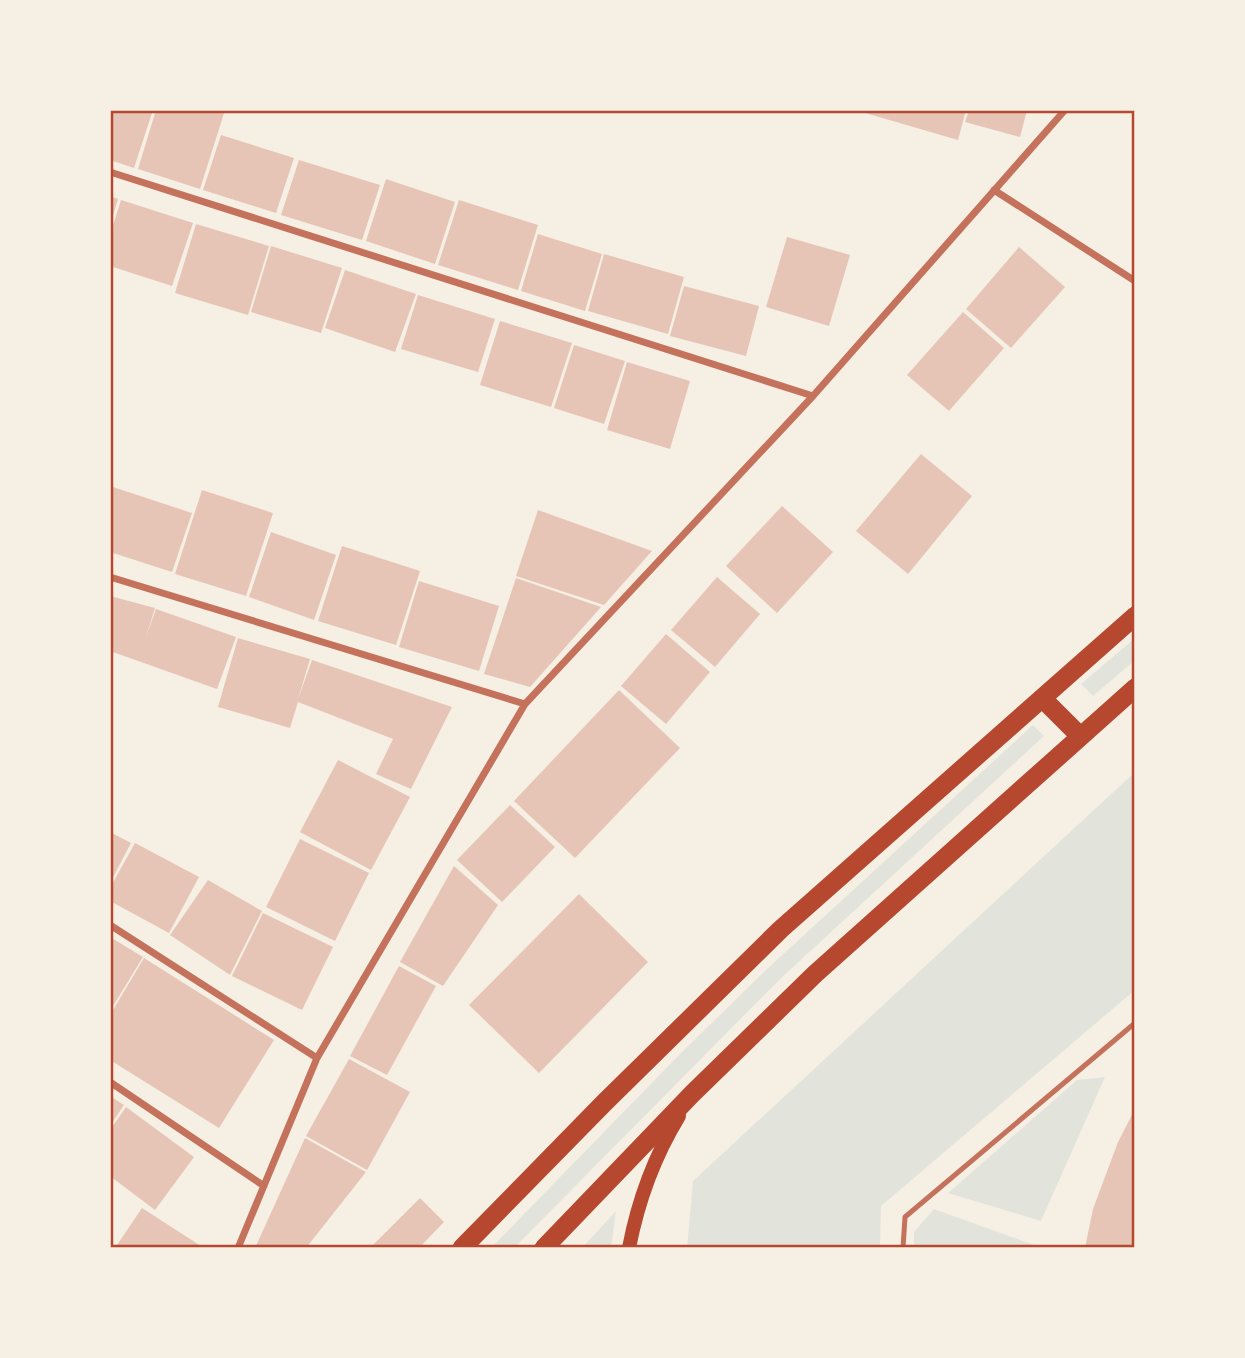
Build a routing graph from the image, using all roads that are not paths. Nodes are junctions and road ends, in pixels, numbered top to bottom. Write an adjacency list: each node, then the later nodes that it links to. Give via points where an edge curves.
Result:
1 (1065, 110): 3 (street)
2 (110, 172): 5 (street)
3 (994, 190): 4 (street); 5 (street)
4 (1135, 281)
5 (813, 396): 10 (street)
6 (110, 576): 10 (street)
7 (1135, 616): 9 (highway)
8 (1135, 688): 11 (highway)
9 (1042, 698): 11 (highway); 19 (highway, via 781,929)
10 (525, 704): 14 (street)
11 (1080, 736): 16 (highway, via 815,974)
12 (110, 925): 14 (street)
13 (1135, 1023): 22 (lane, via 905,1217)
14 (317, 1058): 17 (street)
15 (110, 1082): 17 (street)
16 (692, 1094): 20 (highway); 21 (main road, via 659,1150)
17 (264, 1186): 18 (street)
18 (238, 1248)
19 (462, 1248)
20 (544, 1248)
21 (629, 1248)
22 (903, 1248)

